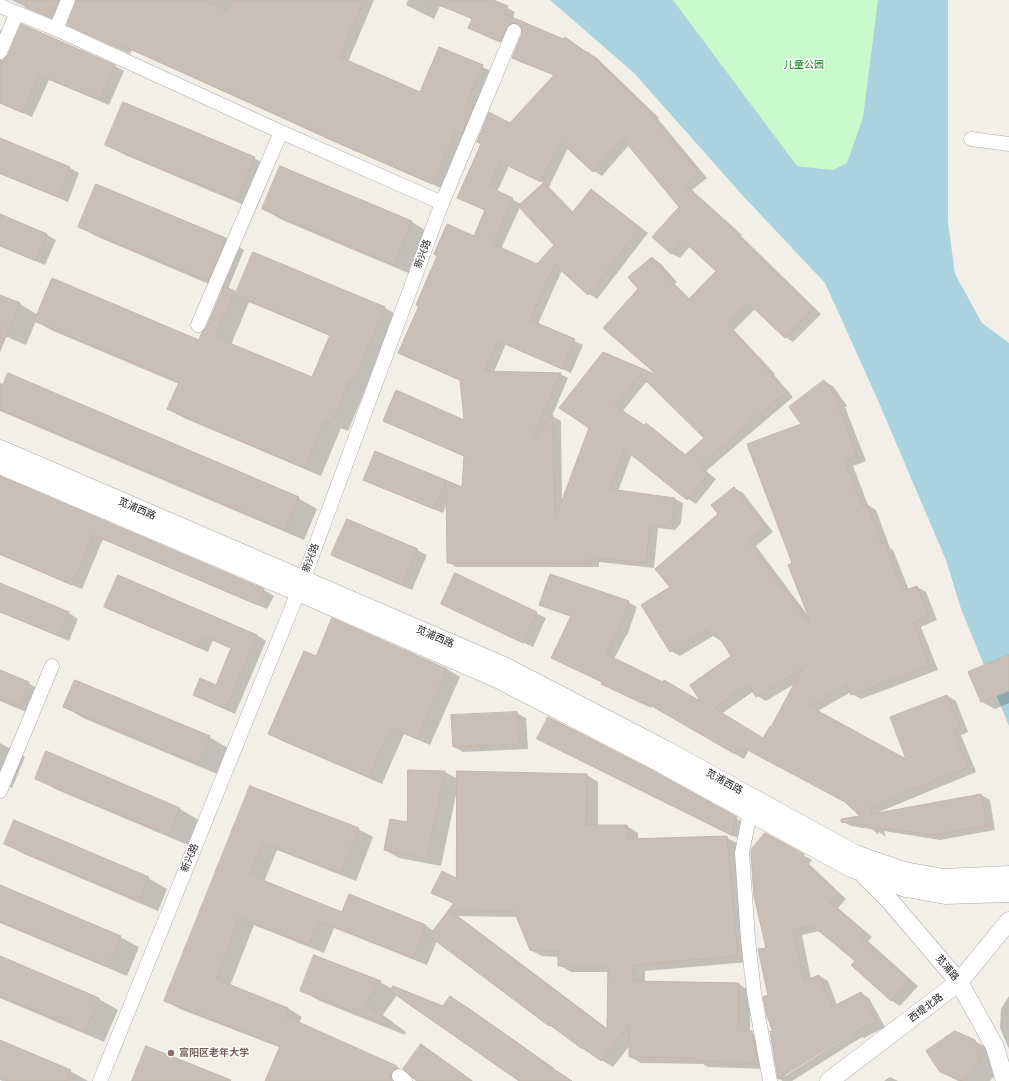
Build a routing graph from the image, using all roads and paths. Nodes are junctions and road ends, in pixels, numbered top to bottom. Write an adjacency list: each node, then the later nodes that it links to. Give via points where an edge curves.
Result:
1 (68, 0): 4 (street)
2 (0, 6): 3 (street)
3 (17, 12): 4 (street); 6 (street)
4 (56, 29): 7 (street)
5 (514, 31): 10 (street, 新兴路)
6 (0, 52)
7 (282, 132): 10 (street); 11 (street)
8 (971, 139): 9 (street)
9 (1009, 144)
10 (442, 203): 14 (street, 新兴路)
11 (198, 325)
12 (0, 450): 14 (street, 苋浦西路)
13 (0, 464): 14 (street, 苋浦西路)
14 (301, 586): 17 (street, 苋浦西路, via 500,680); 18 (street, 苋浦西路, via 504,666 666,750); 23 (street, 新兴路)
15 (52, 666): 16 (street)
16 (0, 792)
17 (750, 812): 18 (street, 苋浦西路); 24 (street, via 742,853 747,923 754,993)
18 (856, 865): 19 (street, via 944,878); 20 (street, via 906,888 945,895); 22 (street, 苋浦路)
19 (1009, 875)
20 (1009, 893)
21 (1009, 921): 22 (street, 西堤北路)
22 (959, 982): 25 (street, 西堤北路); 26 (street, 苋浦路, via 995,1047)
23 (100, 1081)
24 (770, 1081)
25 (829, 1081)
26 (1005, 1081)

